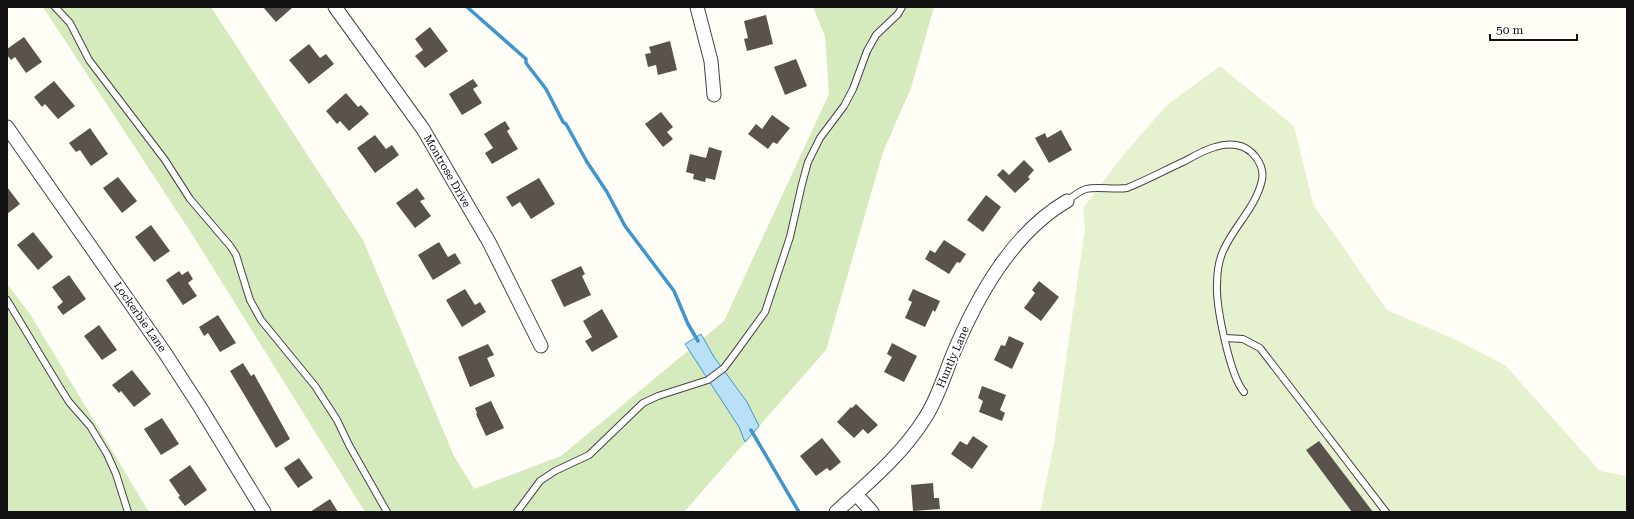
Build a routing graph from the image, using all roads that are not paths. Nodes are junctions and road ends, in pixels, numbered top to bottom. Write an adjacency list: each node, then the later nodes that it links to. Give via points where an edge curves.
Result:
1 (55, 7): 15 (lane, via 70,23 89,60 161,155 190,199 231,247 236,255 250,300 261,320 315,386 337,420)
2 (335, 7): 10 (street, Montrose Drive, via 423,129 489,242)
3 (697, 7): 5 (street, via 711,61)
4 (902, 7): 16 (lane, via 876,35 867,51 853,90 820,138 808,162 790,237 765,312 724,368 708,380 643,403 589,456 555,471 540,481)
5 (714, 95)
6 (7, 127): 14 (street, Lockerbie Lane, via 165,353)
7 (1066, 201): 9 (lane, via 1085,189 1127,188 1213,147 1236,145 1252,153 1262,170 1262,179 1256,197 1224,249 1218,277 1217,297); 12 (street, Huntly Lane, via 1036,223 1005,260 975,305 926,417 905,446)
8 (7, 300): 13 (lane, via 58,386 90,426 107,454)
9 (1225, 338): 11 (lane, via 1234,375); 19 (lane, via 1243,338 1260,348)
10 (540, 346)
11 (1244, 392)
12 (856, 494): 17 (street, Huntly Lane); 18 (street)
13 (128, 512)
14 (264, 512)
15 (387, 512)
16 (517, 512)
17 (836, 512)
18 (872, 512)
19 (1386, 512)

